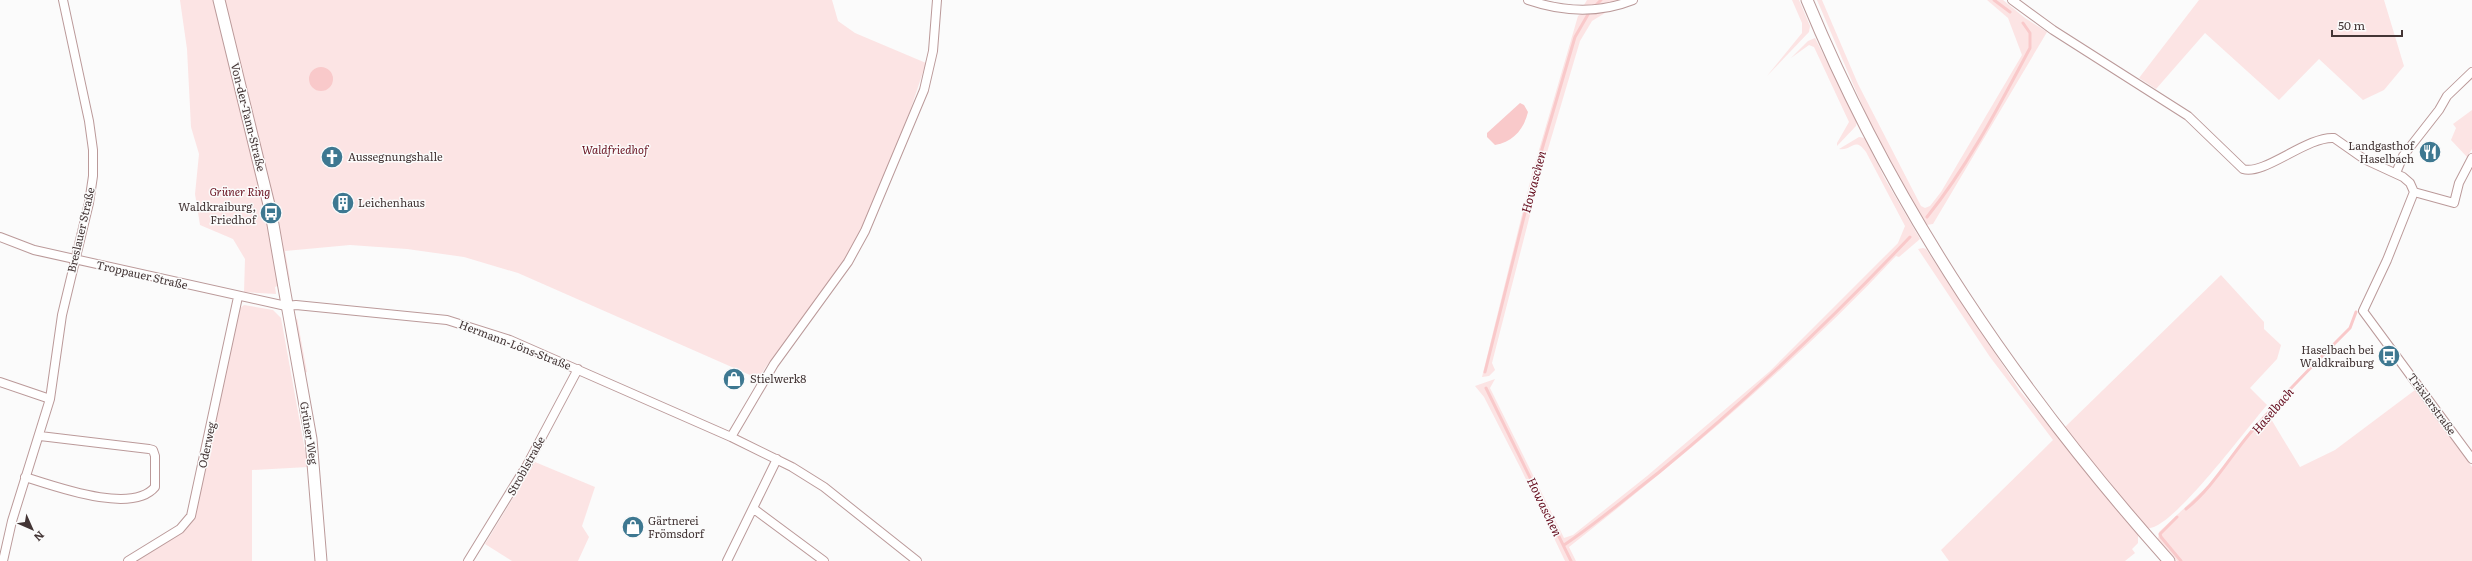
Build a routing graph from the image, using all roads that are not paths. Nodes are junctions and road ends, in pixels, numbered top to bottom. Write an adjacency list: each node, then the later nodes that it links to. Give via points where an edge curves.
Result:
1 (63, 0): 13 (street, Breslauer Straße, via 90,121 93,150 89,203)
2 (219, 0): 15 (street, Von-der-Tann-Straße, via 271,213)
3 (937, 0): 20 (street, via 933,51 924,90 865,231 848,262 774,364)
4 (1528, 0): 5 (street, via 1559,8 1600,10)
5 (1633, 0)
6 (1807, 0): 32 (street, via 1875,147 1928,242 1959,291 2034,398)
7 (2012, 0): 10 (street, via 2053,30 2188,116 2243,169 2257,168 2317,141 2334,138 2364,159)
8 (2472, 72): 10 (street, via 2447,96 2403,156)
9 (2472, 158): 11 (street, via 2454,203)
10 (2396, 173): 11 (street, via 2407,180)
11 (2414, 192): 22 (street, Träxlerstraße, via 2363,311)
12 (0, 237): 13 (street, Troppauer Straße, via 23,248)
13 (74, 260): 14 (street, Troppauer Straße); 18 (street, Breslauer Straße, via 62,315)
14 (238, 297): 15 (street, Troppauer Straße); 26 (street, Oderweg, via 190,516 180,529)
15 (286, 306): 16 (street, Hermann-Löns-Straße, via 455,322 510,340); 27 (street, Grüner Weg, via 311,439)
16 (578, 368): 20 (street, Hermann-Löns-Straße); 28 (street, Stroblstraße, via 527,465)
17 (0, 382): 18 (street)
18 (50, 399): 19 (street, Breslauer Straße)
19 (40, 436): 23 (street, Breslauer Straße); 23 (street, via 149,449 155,456 155,487 137,498 125,500 76,492)
20 (731, 437): 21 (street, Hermann-Löns-Straße)
21 (777, 459): 24 (street); 31 (street, Hermann-Löns-Straße, via 824,487)
22 (2472, 459)
23 (25, 477): 25 (street, Breslauer Straße)
24 (754, 510): 29 (street); 30 (street)
25 (3, 561)
26 (128, 561)
27 (321, 561)
28 (468, 561)
29 (727, 561)
30 (824, 561)
31 (917, 561)
32 (2168, 561)

